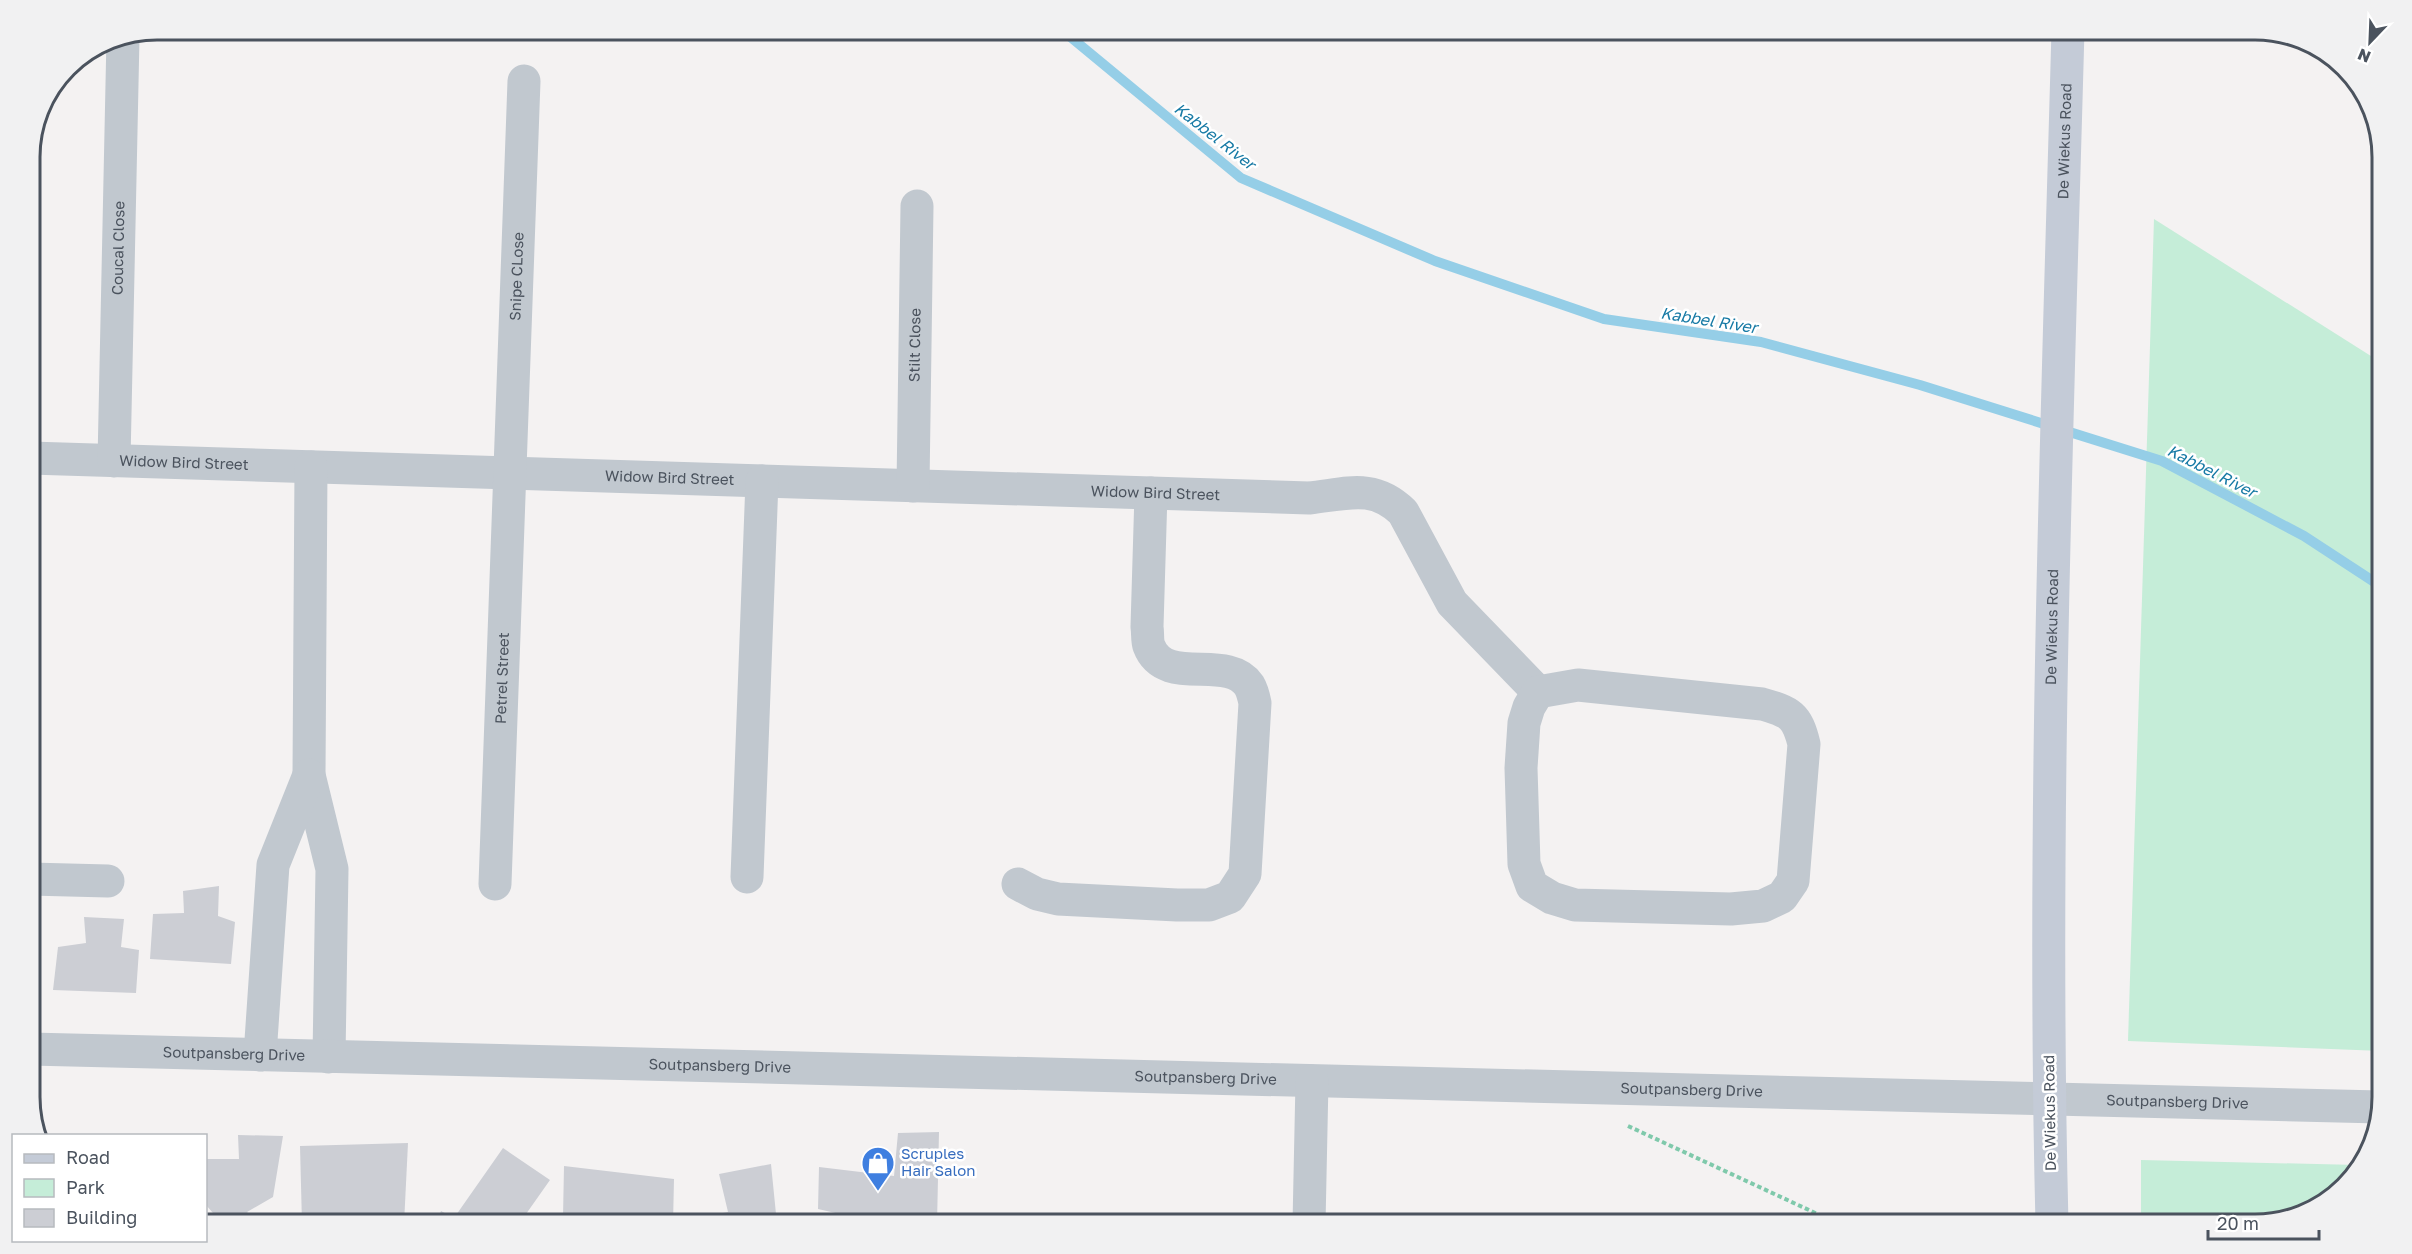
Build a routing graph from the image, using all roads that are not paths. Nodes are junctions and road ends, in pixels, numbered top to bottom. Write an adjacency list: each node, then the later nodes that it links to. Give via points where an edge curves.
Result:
1 (2068, 40): 23 (street, De Wiekus Road, via 2052,564)
2 (123, 45): 6 (street, Coucal Close)
3 (524, 81): 8 (street, Snipe CLose)
4 (917, 206): 10 (street, Stilt Close)
5 (41, 458): 6 (street, Widow Bird Street)
6 (114, 461): 7 (street, Widow Bird Street)
7 (311, 467): 8 (street, Widow Bird Street); 13 (street)
8 (511, 473): 9 (street, Widow Bird Street); 17 (street, Petrel Street)
9 (762, 481): 10 (street, Widow Bird Street); 14 (street)
10 (913, 486): 11 (street, Widow Bird Street)
11 (1151, 493): 12 (street, Widow Bird Street, via 1309,498 1368,492 1392,501 1403,512 1452,603); 18 (street, via 1149,646 1159,660 1176,668 1236,674 1250,685 1255,703 1245,874 1230,897 1209,904 1058,899)
12 (1538, 692): 12 (street, via 1578,685 1743,701 1783,710 1799,724 1804,744 1793,881 1782,897 1763,906 1731,909 1575,906 1532,886 1524,864 1521,768 1524,723)
13 (309, 775): 20 (street, via 273,865); 21 (street, via 332,869)
14 (747, 878)
15 (41, 879): 16 (street)
16 (108, 881)
17 (495, 884)
18 (1018, 884)
19 (41, 1049): 20 (street, Soutpansberg Drive)
20 (260, 1055): 21 (street, Soutpansberg Drive)
21 (329, 1057): 22 (street, Soutpansberg Drive)
22 (1312, 1081): 23 (street, Soutpansberg Drive); 25 (street)
23 (2049, 1099): 24 (street, Soutpansberg Drive); 26 (street, De Wiekus Road)
24 (2371, 1107)
25 (1309, 1214)
26 (2052, 1214)

